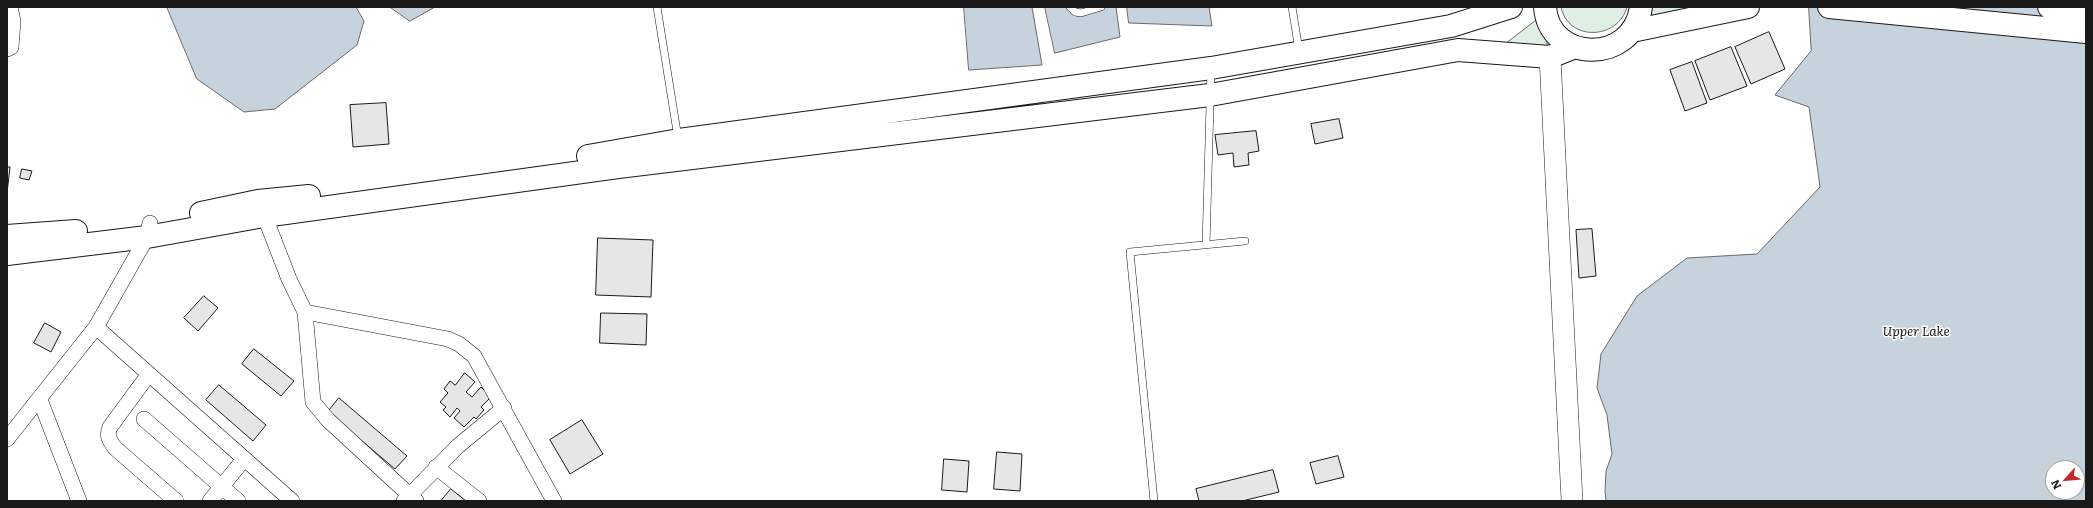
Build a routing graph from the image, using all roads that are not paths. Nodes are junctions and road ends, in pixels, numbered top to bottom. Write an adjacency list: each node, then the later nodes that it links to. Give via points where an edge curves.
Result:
1 (10, 7): 16 (street, via 13,21 12,47)
2 (657, 7): 21 (lane)
3 (1070, 7): 4 (lane, via 1081,13)
4 (1101, 7)
5 (1292, 7): 17 (lane)
6 (1511, 7): 17 (main road, via 1451,26)
7 (1545, 7): 15 (main road, via 1551,27 1562,39)
8 (1641, 7): 13 (main road, via 1640,17)
9 (1748, 7): 13 (main road)
10 (1829, 7): 14 (main road)
11 (2049, 7): 12 (main road)
12 (2086, 11)
13 (1632, 31): 15 (main road, via 1621,42 1606,49 1591,51)
14 (2086, 32)
15 (1575, 47): 18 (main road)
16 (7, 49)
17 (1299, 52): 19 (main road)
18 (1550, 56): 20 (main road, via 1458,50); 47 (street)
19 (1211, 68): 20 (lane); 21 (main road)
20 (1210, 95): 22 (main road); 26 (lane)
21 (678, 140): 22 (main road, via 440,183)
22 (261, 209): 23 (main road); 28 (street)
23 (148, 230): 24 (main road); 27 (main road); 29 (street)
24 (7, 236)
25 (1245, 241): 26 (lane)
26 (1206, 245): 46 (lane, via 1130,252)
27 (7, 254)
28 (304, 312): 32 (street, via 448,339 459,344 474,356); 38 (street, via 313,402 328,420)
29 (96, 327): 30 (street); 31 (street)
30 (149, 374): 35 (street); 40 (street, via 110,427 109,440)
31 (40, 400): 34 (street); 39 (street)
32 (504, 408): 36 (street); 45 (street)
33 (144, 419): 37 (street)
34 (7, 439)
35 (244, 459): 37 (street); 43 (street)
36 (436, 468): 38 (street); 44 (street)
37 (221, 487): 41 (street); 42 (street)
38 (410, 499)
39 (79, 501)
40 (176, 501)
41 (210, 501)
42 (238, 501)
43 (292, 501)
44 (479, 501)
45 (554, 501)
46 (1154, 501)
47 (1572, 501)

